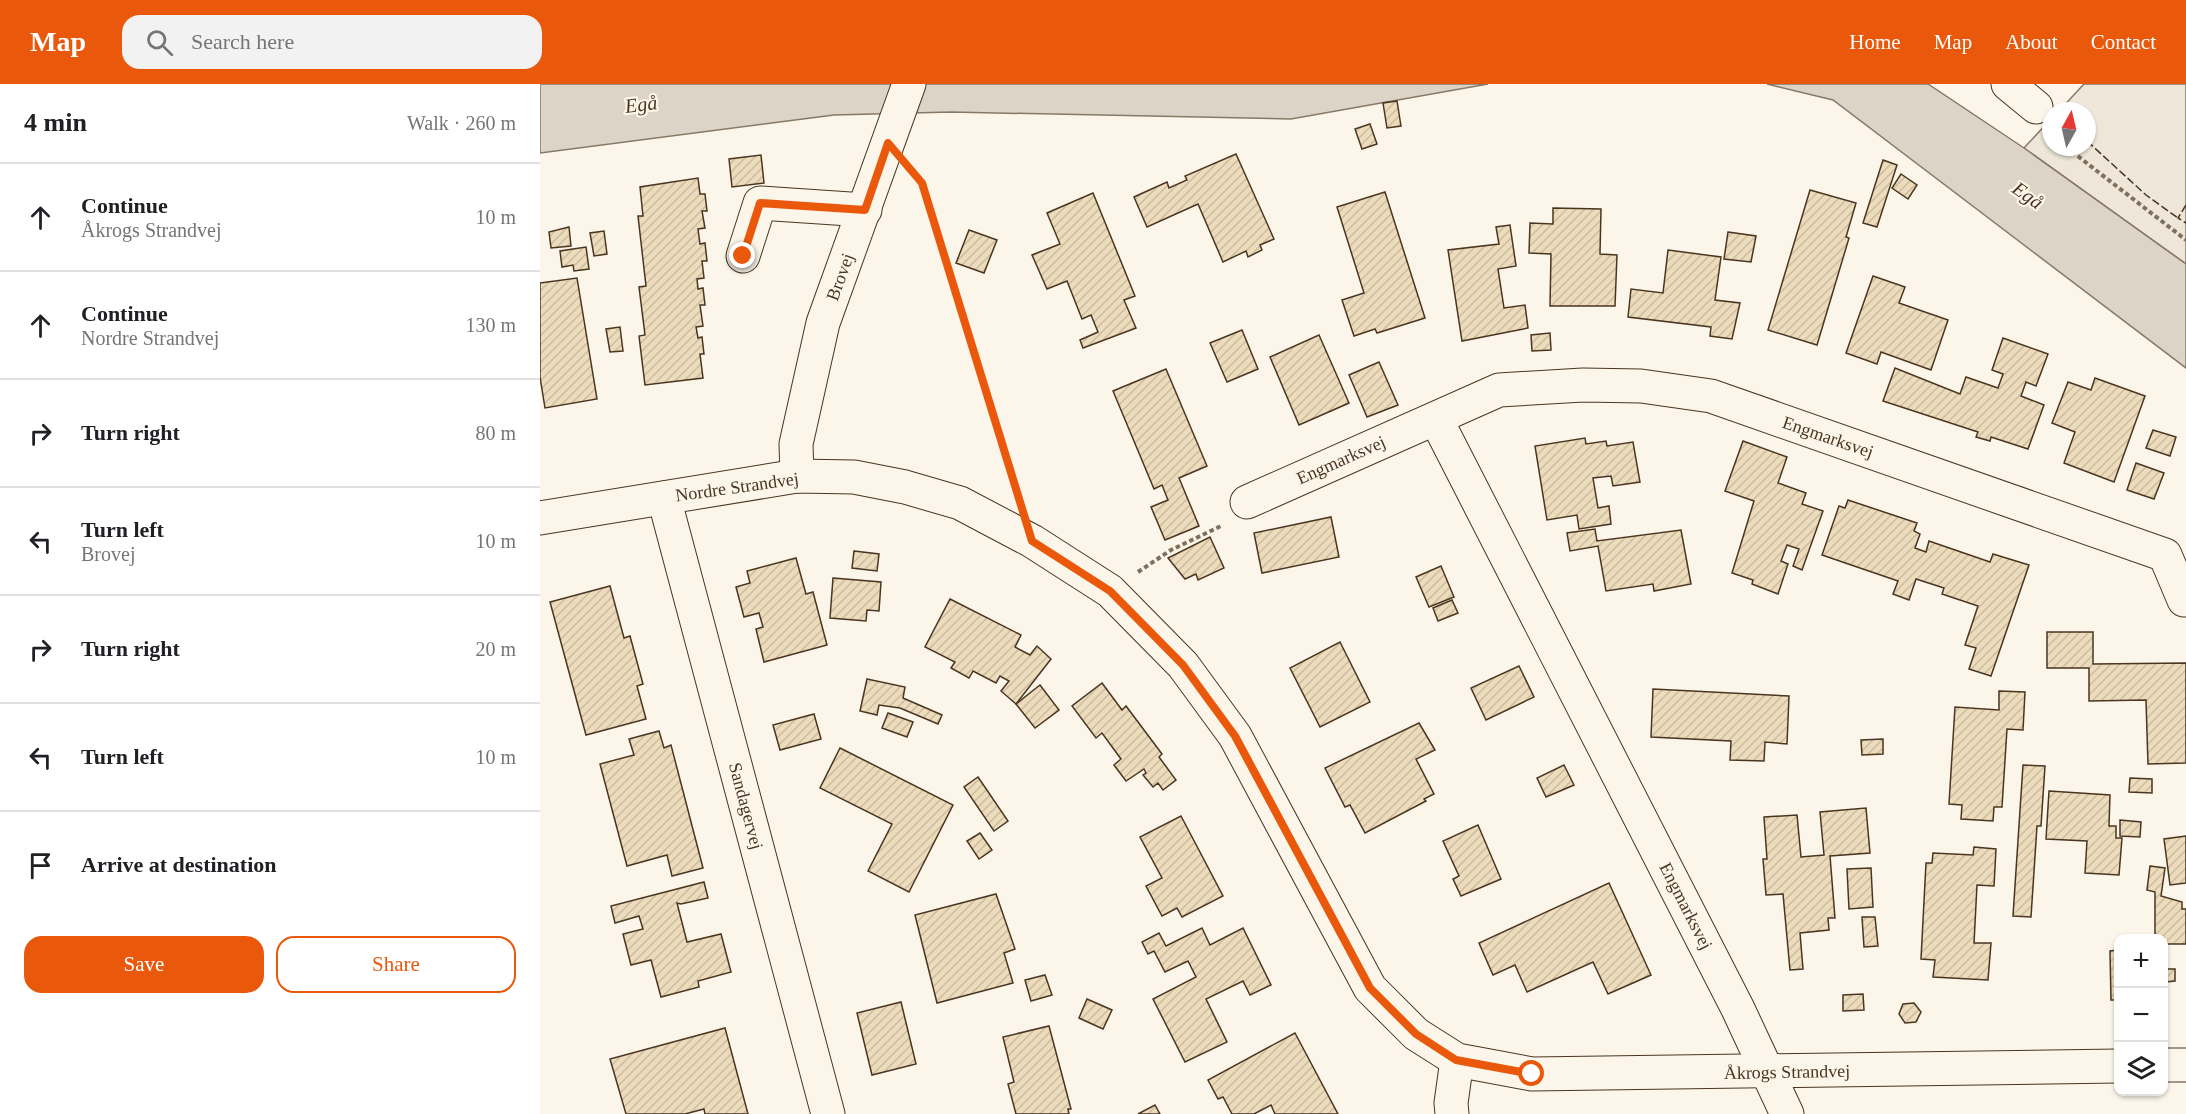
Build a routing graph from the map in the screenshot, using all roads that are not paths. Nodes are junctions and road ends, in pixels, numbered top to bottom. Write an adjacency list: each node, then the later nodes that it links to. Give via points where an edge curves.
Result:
1 (909, 84): 4 (street, Brovej)
2 (2008, 84): 3 (street)
3 (2036, 107)
4 (865, 210): 5 (street, via 760,203); 7 (street, Brovej, via 823,323 796,444)
5 (743, 256)
6 (1436, 419): 9 (street, Engmarksvej); 11 (street, Engmarksvej, via 1499,390 1641,386 1711,396 2165,555); 16 (street, Engmarksvej)
7 (797, 476): 8 (street, Nordre Strandvej); 12 (street, Nordre Strandvej, via 854,477 960,503 1032,541 1110,591 1183,665 1235,736 1370,988 1416,1034)
8 (664, 498): 10 (street, Nordre Strandvej); 17 (street, Sandagervej)
9 (1247, 502)
10 (540, 518)
11 (2184, 600)
12 (1456, 1060): 16 (street, Åkrogs Strandvej, via 1532,1074); 18 (street)
13 (2168, 1065): 14 (street)
14 (2186, 1065)
15 (2114, 1066): 16 (street, Åkrogs Strandvej)
16 (1770, 1073): 19 (street, Engmarksvej)
17 (828, 1114)
18 (1452, 1114)
19 (1787, 1114)

